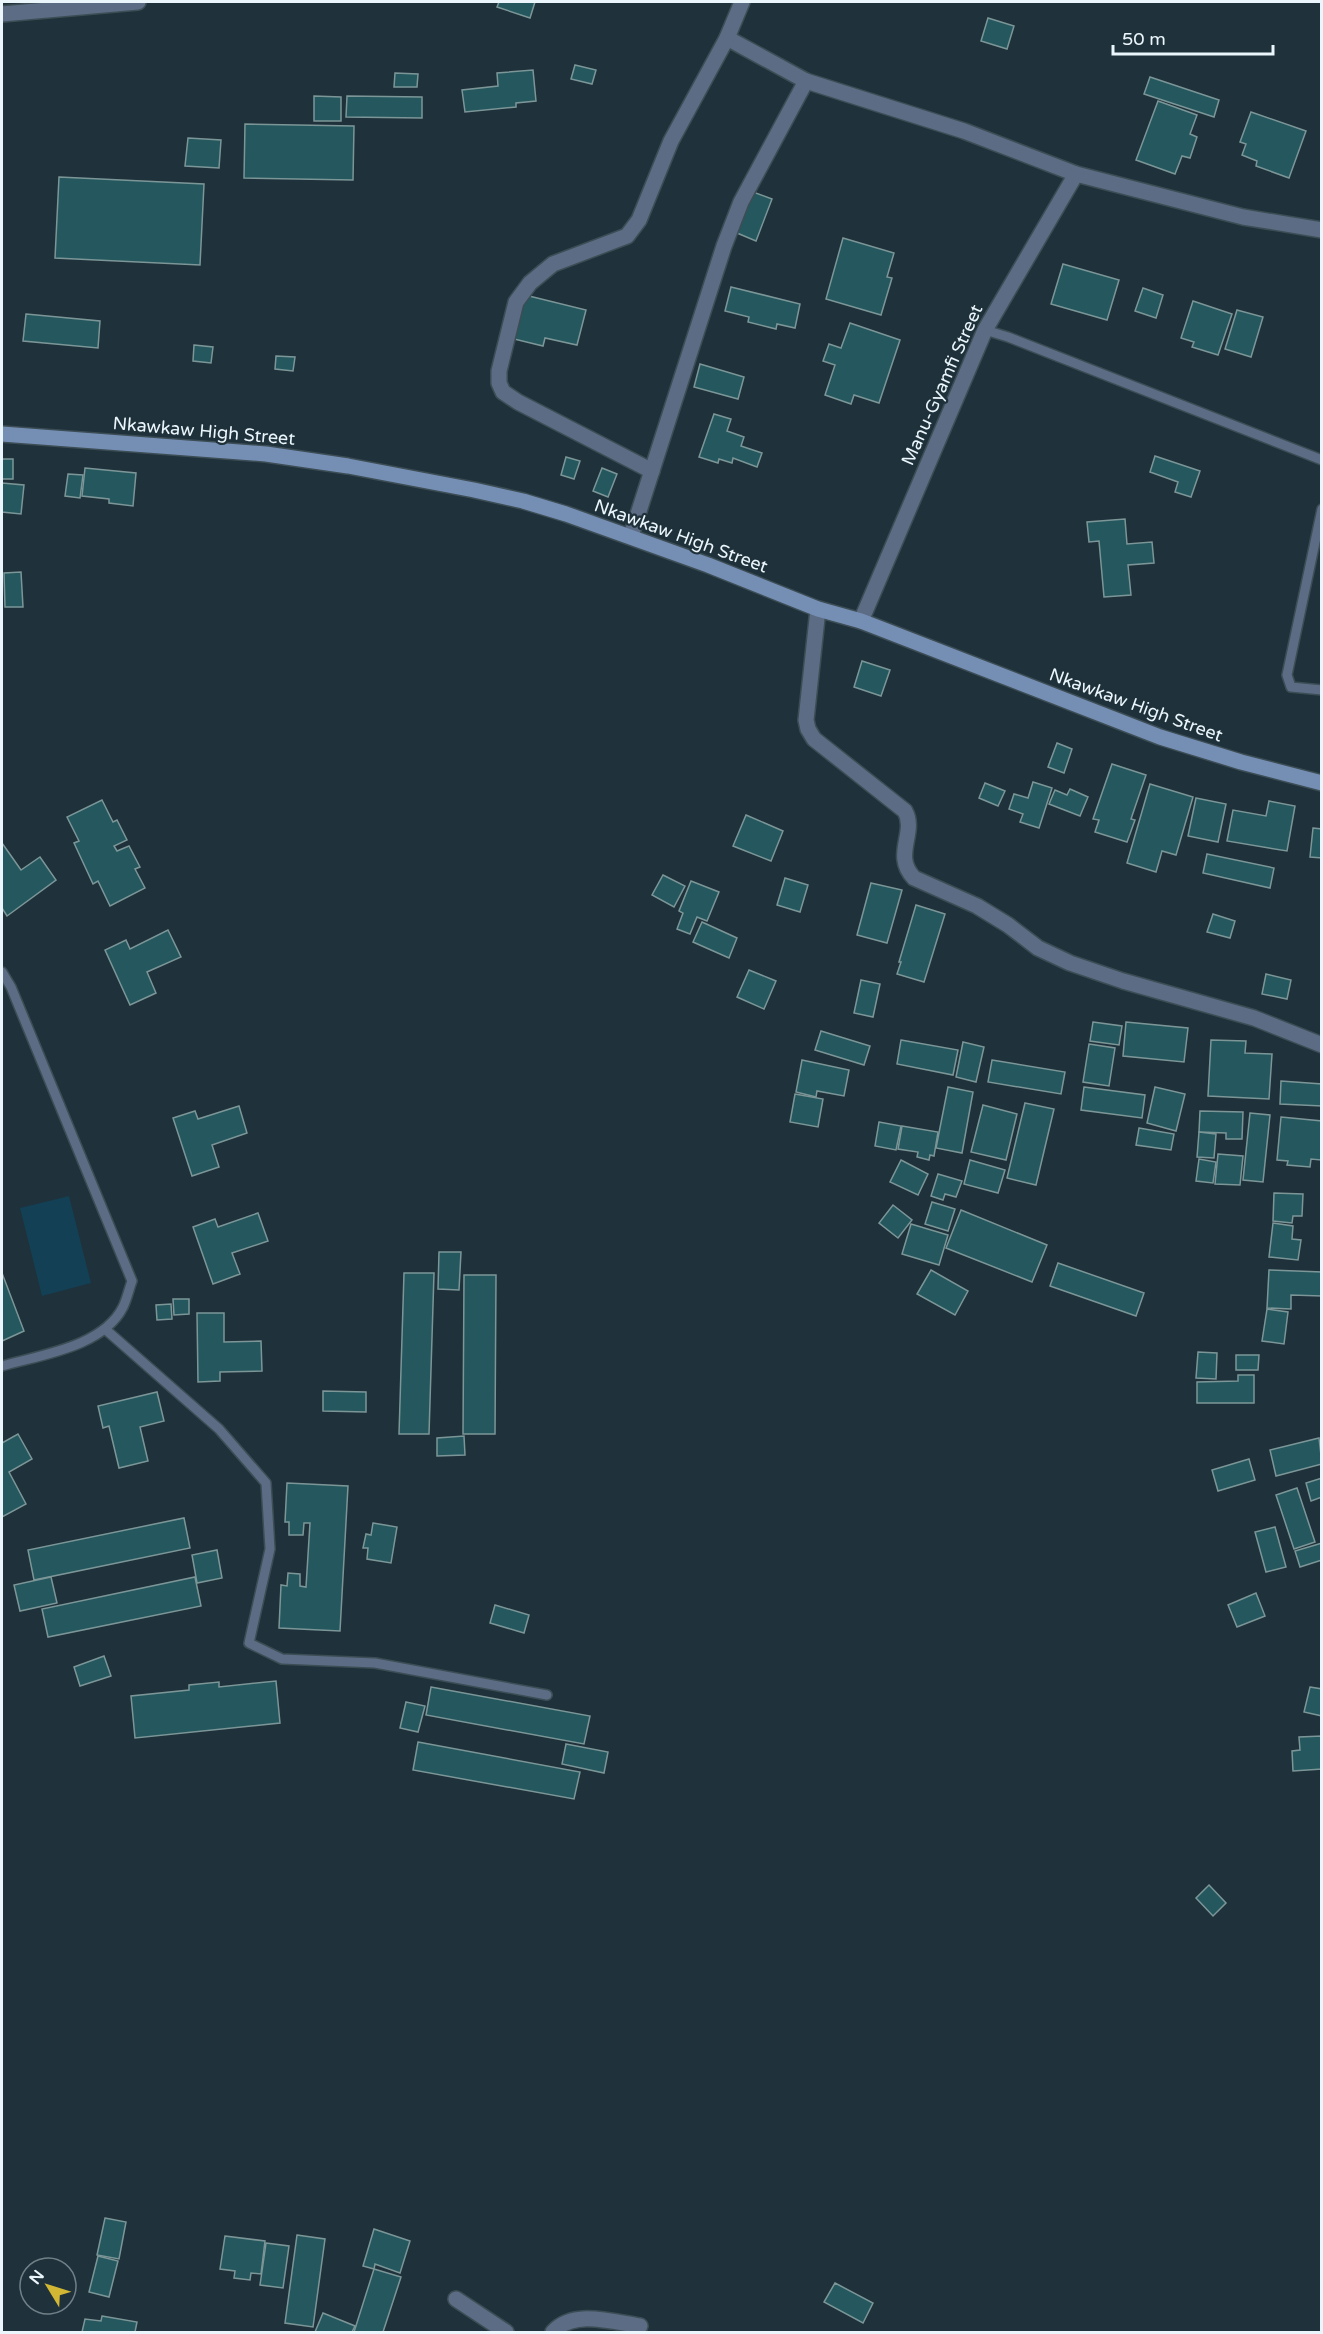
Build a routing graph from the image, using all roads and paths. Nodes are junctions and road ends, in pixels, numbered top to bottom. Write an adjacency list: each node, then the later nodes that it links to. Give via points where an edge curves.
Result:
1 (138, 2): 3 (street)
2 (742, 2): 4 (street)
3 (2, 14)
4 (727, 38): 5 (street); 11 (street, via 671,141 639,220 627,236 553,264 530,282 516,302 499,371 503,392)
5 (806, 81): 6 (street, via 964,131); 11 (street, via 741,202)
6 (1076, 174): 7 (street, via 1243,217); 8 (street, Manu-Gyamfi Street)
7 (1322, 230)
8 (986, 330): 10 (lane); 15 (street, Manu-Gyamfi Street)
9 (2, 434): 13 (main road, Nkawkaw High Street, via 266,454 348,465 523,501)
10 (1322, 460)
11 (652, 471): 13 (street)
12 (1322, 510): 16 (lane, via 1287,675 1291,687)
13 (631, 536): 14 (main road, Nkawkaw High Street)
14 (818, 609): 15 (main road, Nkawkaw High Street); 21 (street, via 808,729 814,739 905,811 909,818 904,858 907,871 914,878 977,906 1038,948 1070,963 1254,1018)
15 (861, 621): 17 (main road, Nkawkaw High Street, via 1160,737)
16 (1322, 690)
17 (1322, 783)
18 (2, 972): 19 (lane)
19 (11, 987): 20 (lane); 22 (lane, via 132,1281 122,1309)
20 (2, 994)
21 (1322, 1045)
22 (105, 1329): 23 (lane, via 88,1341); 24 (lane, via 219,1429 266,1483 270,1550 249,1643 282,1659 375,1663)
23 (2, 1366)
24 (547, 1695)
25 (456, 2299): 27 (street)
26 (640, 2326): 28 (street, via 582,2318)
27 (506, 2332)
28 (553, 2332)

